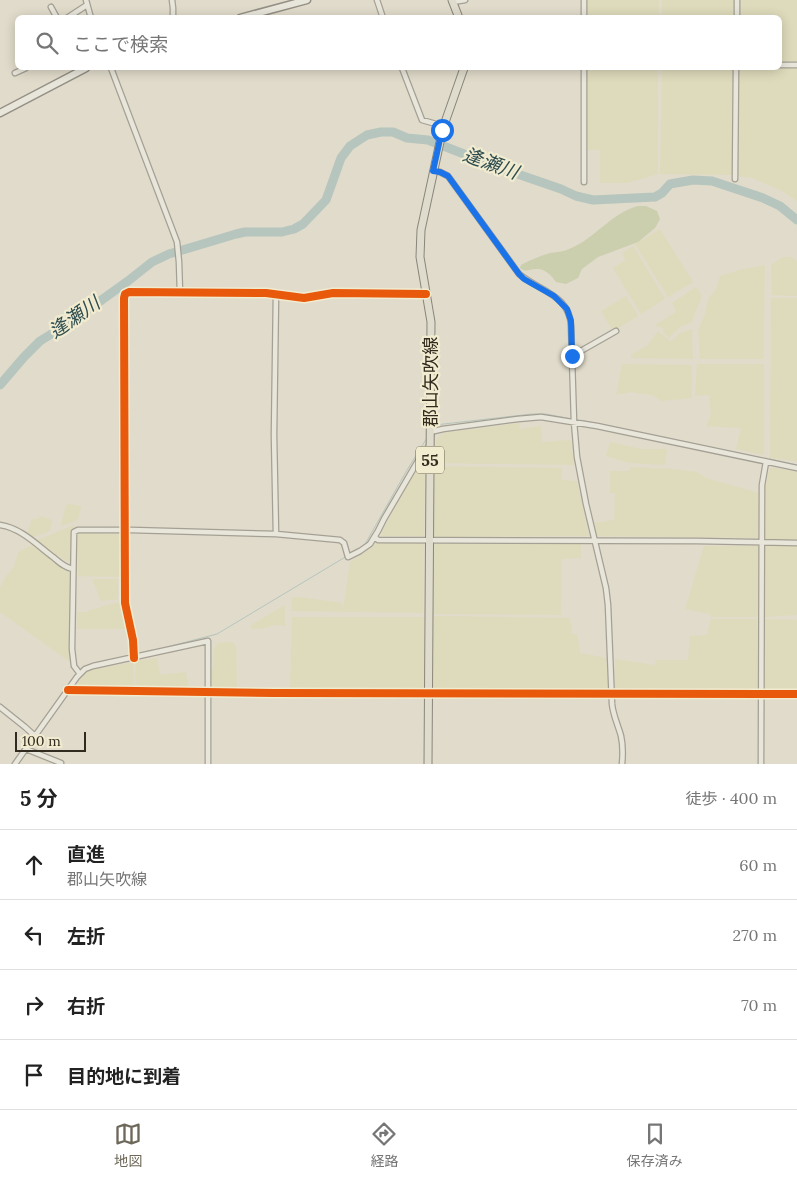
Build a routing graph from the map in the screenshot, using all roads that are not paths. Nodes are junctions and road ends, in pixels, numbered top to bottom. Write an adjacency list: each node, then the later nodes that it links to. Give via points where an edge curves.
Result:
1 (172, 0): 13 (street)
2 (307, 0): 14 (main road)
3 (377, 0): 15 (street)
4 (465, 0): 7 (street)
5 (584, 0): 17 (street)
6 (737, 0): 18 (street)
7 (453, 1): 16 (main road)
8 (86, 2): 11 (street); 12 (street)
9 (51, 6): 10 (street)
10 (56, 15)
11 (70, 15)
12 (90, 15)
13 (173, 15)
14 (251, 15)
15 (382, 15)
16 (458, 15)
17 (584, 15)
18 (736, 15)
19 (782, 65): 20 (street)
20 (797, 65)
21 (22, 70): 28 (street)
22 (82, 70): 29 (main road)
23 (112, 70): 34 (street, via 177,242)
24 (403, 70): 30 (street, via 422,120)
25 (463, 70): 30 (main road, 郡山矢吹線 / 55)
26 (584, 70): 33 (street)
27 (736, 70): 32 (street)
28 (15, 74)
29 (0, 113)
30 (443, 127): 31 (main road, 郡山矢吹線 / 55)
31 (433, 171): 36 (main road, 郡山矢吹線 / 55, via 420,244); 38 (street, via 448,176 519,274 554,296 567,309 571,321)
32 (735, 179)
33 (584, 182)
34 (180, 293): 35 (street); 45 (street, via 129,292 124,296)
35 (276, 294): 36 (street, via 304,298 333,293); 46 (street)
36 (426, 294): 40 (main road, 郡山矢吹線 / 55, via 431,322)
37 (616, 331): 38 (street)
38 (572, 356): 39 (street)
39 (574, 422): 40 (street, via 541,417); 42 (street); 49 (street, via 577,457)
40 (430, 432): 41 (main road, 郡山矢吹線 / 55)
41 (430, 445): 47 (street); 48 (main road, 郡山矢吹線 / 55)
42 (766, 462): 43 (street); 50 (street, via 762,486)
43 (797, 468)
44 (0, 526): 52 (street, via 15,529)
45 (124, 530): 46 (street); 52 (street, via 75,531); 53 (street, via 126,603)
46 (276, 534): 47 (street, via 340,540 348,557 366,547)
47 (375, 537): 48 (street, via 378,540)
48 (430, 540): 49 (street); 58 (main road, 郡山矢吹線 / 55)
49 (595, 540): 50 (street); 57 (street, via 608,605)
50 (762, 543): 51 (street); 59 (street)
51 (797, 543)
52 (73, 569): 54 (street, via 72,656)
53 (134, 658): 54 (street, via 93,666); 56 (street, via 208,642)
54 (80, 674): 55 (street)
55 (68, 690): 56 (street); 62 (street)
56 (208, 691): 58 (street); 66 (street)
57 (612, 693): 58 (street); 59 (street); 68 (street, via 613,712 622,742)
58 (429, 694): 67 (main road, 郡山矢吹線 / 55)
59 (761, 694): 60 (street); 69 (street)
60 (797, 694)
61 (0, 707): 62 (street)
62 (35, 736): 63 (street)
63 (26, 749): 64 (street); 65 (street)
64 (61, 763)
65 (15, 764)
66 (208, 764)
67 (428, 764)
68 (622, 764)
69 (761, 764)

